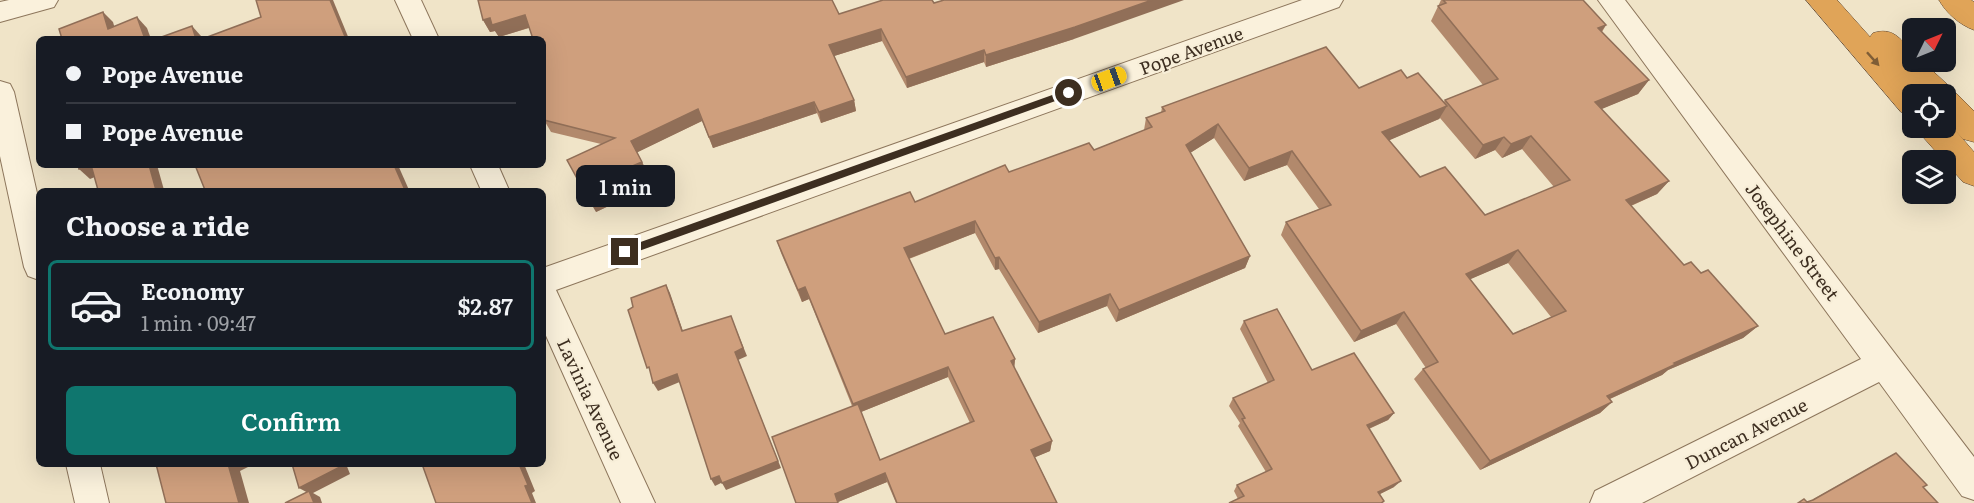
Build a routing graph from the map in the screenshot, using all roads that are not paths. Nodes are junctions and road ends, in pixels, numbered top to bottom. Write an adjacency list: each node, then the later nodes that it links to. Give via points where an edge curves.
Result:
1 (45, 0): 8 (street)
2 (408, 0): 10 (street)
3 (1330, 0): 21 (street, Pope Avenue)
4 (1611, 0): 23 (street, Josephine Street)
5 (1820, 0): 13 (highway, one-way to 13)
6 (1841, 0): 11 (highway)
7 (1953, 0): 9 (highway)
8 (0, 12)
9 (1974, 19)
10 (425, 36)
11 (1928, 84)
12 (0, 92): 20 (street)
13 (1902, 93)
14 (1956, 112): 15 (highway)
15 (1974, 130)
16 (1943, 138): 18 (highway)
17 (484, 168): 19 (street)
18 (1974, 172)
19 (494, 188)
20 (36, 254)
21 (546, 280)
22 (546, 302): 27 (street, Lavinia Avenue)
23 (1885, 363): 25 (street, Josephine Street); 28 (street, Duncan Avenue)
24 (84, 467): 26 (street)
25 (1974, 484)
26 (92, 503)
27 (638, 503)
28 (1607, 503)

